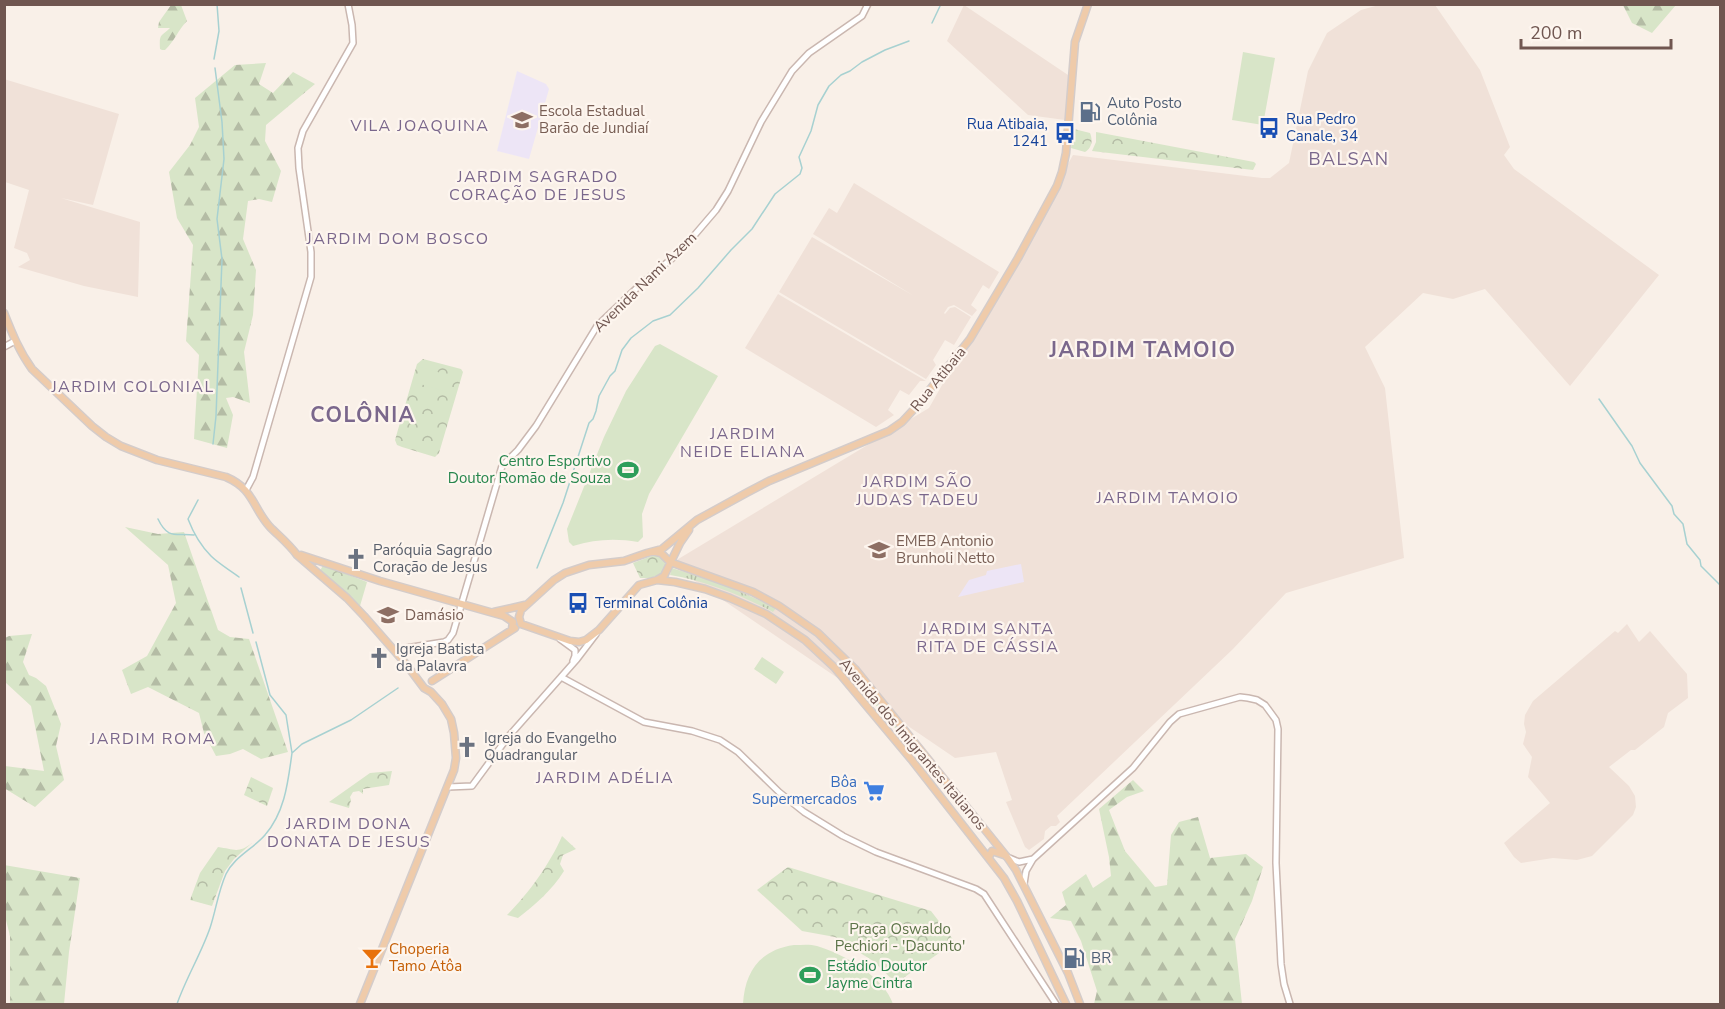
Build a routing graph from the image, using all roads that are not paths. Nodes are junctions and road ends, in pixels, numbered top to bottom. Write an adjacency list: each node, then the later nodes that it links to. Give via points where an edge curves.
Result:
1 (348, 4): 7 (street, via 353,44 303,130 298,148 311,277)
2 (867, 4): 16 (street, Avenida Nami Azem, via 862,16 809,53 792,71 716,210 675,256 597,326 536,426 502,466)
3 (1088, 4): 8 (main road, Rua Atibaia, via 1075,42 1062,172 1041,217 970,339 929,392 890,431 769,481)
4 (4, 313): 5 (main road)
5 (15, 341): 6 (street); 7 (main road, via 32,369 106,438 152,459 234,480)
6 (4, 347)
7 (248, 492): 10 (main road, via 266,521)
8 (692, 524): 9 (main road, Rua Atibaia); 11 (main road, Rua Atibaia)
9 (680, 543): 11 (main road); 12 (main road, Rua Atibaia)
10 (291, 547): 13 (main road); 14 (main road)
11 (659, 550): 12 (main road, Avenida dos Imigrantes Italianos); 17 (main road, via 573,570 554,580)
12 (670, 562): 15 (main road, Rua Atibaia); 19 (main road, Avenida dos Imigrantes Italianos, via 753,592)
13 (326, 564): 14 (main road); 16 (main road)
14 (314, 571): 25 (main road, via 347,598)
15 (657, 580): 20 (main road, Avenida dos Imigrantes Italianos, via 716,593); 23 (main road, Rua Atibaia, via 639,585)
16 (462, 605): 18 (main road); 25 (street, Avenida Nami Azem, via 448,640)
17 (527, 605): 18 (main road); 21 (main road, via 520,612)
18 (491, 613): 22 (main road, via 513,622)
19 (792, 615): 20 (main road); 29 (main road, Avenida dos Imigrantes Italianos, via 818,633)
20 (776, 620): 30 (main road, Avenida dos Imigrantes Italianos, via 813,647)
21 (521, 624): 22 (main road); 24 (main road)
22 (512, 629): 31 (main road)
23 (599, 630): 24 (main road, via 579,642); 26 (street, Rua Atibaia)
24 (556, 637): 26 (street, via 575,650)
25 (396, 652): 27 (main road)
26 (570, 667): 28 (street, Rua Atibaia)
27 (414, 674): 31 (main road); 32 (main road)
28 (561, 677): 34 (street, Rua Atibaia, via 472,786); 43 (street, via 644,722 720,740 804,812 843,836 984,894)
29 (862, 678): 30 (main road, via 852,675); 33 (main road, Avenida dos Imigrantes Italianos)
30 (845, 680): 35 (main road, Avenida dos Imigrantes Italianos)
31 (432, 681): 32 (main road)
32 (431, 692): 34 (main road, via 447,710 454,733 456,758)
33 (948, 785): 35 (main road); 37 (main road, Avenida dos Imigrantes Italianos)
34 (448, 787): 42 (main road)
35 (937, 792): 36 (main road, Avenida dos Imigrantes Italianos)
36 (989, 857): 37 (main road, via 992,851); 41 (main road, Avenida dos Imigrantes Italianos, via 1017,901)
37 (1007, 857): 38 (street, via 1019,862); 39 (main road, Avenida dos Imigrantes Italianos)
38 (1033, 859): 39 (street); 45 (street, via 1133,768 1179,714 1240,697 1257,700 1276,720 1279,741 1276,862 1280,946)
39 (1024, 884): 40 (main road, Avenida dos Imigrantes Italianos)
40 (1077, 994): 41 (main road); 44 (main road, Avenida dos Imigrantes Italianos)
41 (1065, 1000)
42 (360, 1005)
43 (1056, 1005)
44 (1080, 1005)
45 (1290, 1005)

